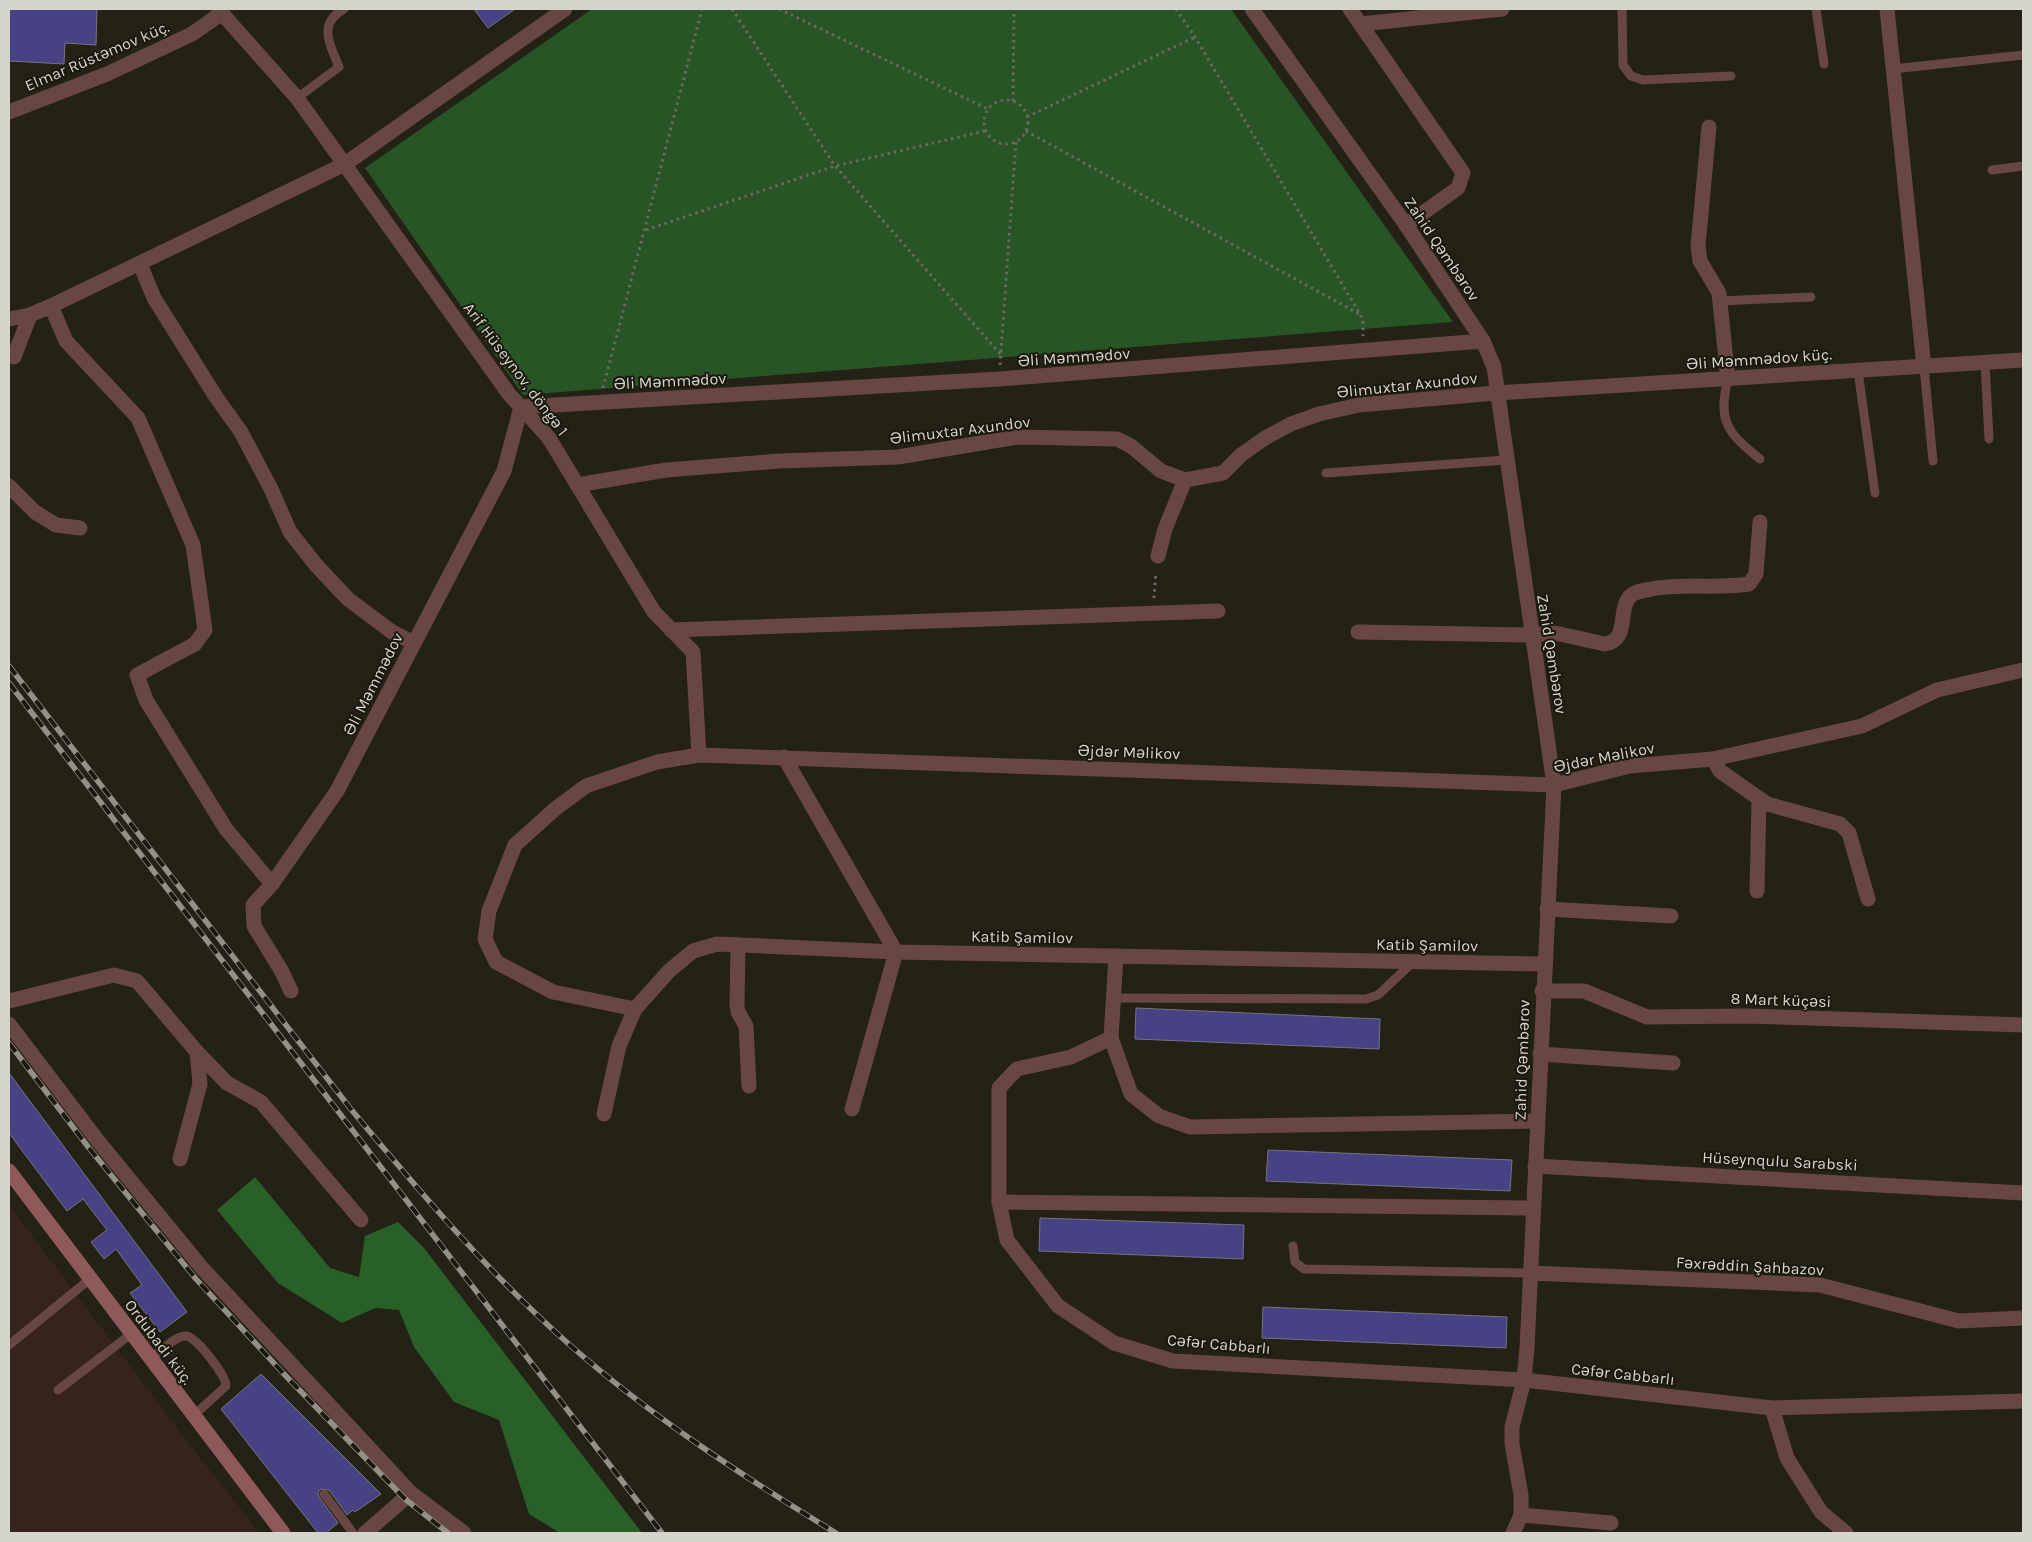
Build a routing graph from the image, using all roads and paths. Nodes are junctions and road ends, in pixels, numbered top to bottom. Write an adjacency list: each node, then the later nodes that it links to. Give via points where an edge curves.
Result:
1 (344, 9): 21 (lane, via 329,23 327,36 340,66)
2 (565, 9): 30 (street)
3 (702, 9): 35 (path)
4 (732, 9): 31 (path)
5 (779, 9): 23 (path)
6 (1014, 9): 22 (path)
7 (1176, 9): 16 (path)
8 (1252, 9): 34 (street, Zahid Qəmbərov)
9 (1350, 9): 15 (street)
10 (1502, 9): 15 (street)
11 (1622, 9): 20 (lane, via 1623,65 1631,76 1644,80)
12 (1816, 9): 18 (lane)
13 (1887, 9): 19 (street)
14 (220, 11): 21 (street, Arif Hüseynov, döngə 1); 24 (street, Elmar Rüstəmov küç., via 192,34 116,70)
15 (1361, 24): 34 (street, via 1463,173 1458,188)
16 (1195, 37): 25 (path); 28 (path, via 1360,314)
17 (2023, 55): 19 (lane)
18 (1824, 64)
19 (1894, 69): 46 (street)
20 (1731, 76)
21 (297, 98): 30 (street, Arif Hüseynov, döngə 1)
22 (1013, 101): 23 (path, via 998,101); 25 (path)
23 (988, 109): 27 (path, via 984,116)
24 (9, 112)
25 (1027, 116): 28 (path)
26 (1709, 127): 38 (street, via 1698,246 1700,261 1717,287)
27 (986, 131): 29 (path, via 995,141 1009,144); 31 (path)
28 (1026, 131): 29 (path)
29 (1016, 141): 31 (path, via 1001,355)
30 (345, 164): 36 (street); 51 (street, Arif Hüseynov, döngə 1)
31 (835, 166): 35 (path)
32 (2023, 166): 33 (lane)
33 (1992, 170)
34 (1406, 225): 42 (street, Zahid Qəmbərov)
35 (646, 230): 50 (path)
36 (140, 264): 39 (street); 69 (street, via 154,298 241,432 290,532 348,599 392,632)
37 (1811, 297): 38 (lane)
38 (1720, 301): 48 (street)
39 (51, 306): 40 (street); 76 (street, via 66,341 138,418 193,545 205,630 195,644 136,676 146,700 226,829)
40 (30, 315): 41 (street); 43 (street)
41 (9, 320)
42 (1483, 341): 49 (street, Zahid Qəmbərov, via 1494,367); 50 (street, Əli Məmmədov, via 1009,379)
43 (14, 357)
44 (2023, 360): 45 (street, Əli Məmmədov küç.)
45 (1985, 363): 46 (street, Əli Məmmədov küç.); 52 (lane)
46 (1924, 367): 47 (street, Əli Məmmədov küç.); 55 (lane)
47 (1858, 371): 48 (street, Əli Məmmədov küç.); 60 (lane)
48 (1728, 379): 49 (street, Əli Məmmədov küç.); 53 (lane, via 1723,398 1728,430)
49 (1496, 393): 54 (street, Zahid Qəmbərov); 57 (street, Əlimuxtar Axundov, via 1359,405 1319,414 1265,438 1222,473)
50 (599, 403): 51 (street, Əli Məmmədov)
51 (521, 407): 58 (street, Arif Hüseynov, döngə 1, via 549,438); 69 (street, Əli Məmmədov, via 504,471)
52 (1989, 439)
53 (1760, 459)
54 (1506, 460): 56 (lane); 68 (street, Zahid Qəmbərov)
55 (1933, 461)
56 (1326, 473)
57 (1185, 480): 58 (street, Əlimuxtar Axundov, via 1161,471 1131,446 1117,439 1017,438 898,457 779,461 666,470); 63 (street, via 1165,528)
58 (577, 485): 66 (street, Arif Hüseynov, döngə 1, via 654,612)
59 (9, 486): 62 (street, via 35,512 56,525)
60 (1875, 493)
61 (1760, 522): 68 (street, via 1756,574 1749,584 1669,586 1637,592 1627,601 1621,633 1610,643 1555,633)
62 (80, 528)
63 (1158, 556): 65 (path)
64 (1218, 611): 65 (street)
65 (1152, 613): 66 (street)
66 (671, 630): 71 (street, Arif Hüseynov, döngə 1, via 693,652)
67 (1358, 632): 68 (street)
68 (1531, 635): 74 (street, Zahid Qəmbərov)
69 (414, 643): 76 (street, Əli Məmmədov, via 338,791)
70 (2023, 670): 73 (street, Əjdər Məlikov, via 1937,690 1862,726)
71 (699, 755): 72 (street, Əjdər Məlikov); 90 (street, Əjdər Məlikov, via 657,762 586,786 555,809 515,846 489,911 485,938 496,962 553,992)
72 (784, 757): 74 (street, Əjdər Məlikov); 82 (street)
73 (1713, 759): 74 (street, Əjdər Məlikov, via 1630,766); 75 (street, via 1720,771)
74 (1554, 785): 79 (street, Zahid Qəmbərov)
75 (1759, 800): 77 (street); 78 (street, via 1840,824 1849,833)
76 (272, 884): 86 (street, Əli Məmmədov, via 254,905 254,926)
77 (1757, 891)
78 (1868, 899)
79 (1547, 909): 80 (street); 85 (street, Zahid Qəmbərov)
80 (1671, 916)
81 (738, 945): 82 (street, Katib Şamilov); 90 (street, Katib Şamilov, via 717,944 694,950 669,971); 97 (street, via 737,1005 746,1026)
82 (896, 952): 83 (street, Katib Şamilov); 98 (street)
83 (1116, 956): 84 (street, Katib Şamilov); 88 (street)
84 (1413, 962): 85 (street, Katib Şamilov); 88 (lane, via 1378,996 1366,999)
85 (1544, 964): 87 (street, Zahid Qəmbərov)
86 (290, 991)
87 (1542, 991): 92 (street, 8 Mart küçəsi, via 1584,991 1647,1017 1746,1016); 95 (street, Zahid Qəmbərov)
88 (1113, 998): 93 (street)
89 (9, 1001): 94 (street, via 114,975 137,981)
90 (635, 1009): 99 (street, Katib Şamilov, via 619,1046)
91 (9, 1024): 120 (street, via 202,1268)
92 (2023, 1025)
93 (1111, 1038): 100 (street, via 1131,1094 1159,1116 1190,1126); 105 (street, Cəfər Cabbarlı, via 1071,1057 1017,1069 999,1088)
94 (197, 1052): 101 (street, via 200,1084); 107 (street, via 227,1083 261,1102)
95 (1540, 1054): 96 (street); 100 (street, Zahid Qəmbərov)
96 (1673, 1063)
97 (749, 1086)
98 (852, 1109)
99 (604, 1114)
100 (1537, 1121): 102 (street, Zahid Qəmbərov)
101 (180, 1159)
102 (1535, 1166): 104 (street, Hüseynqulu Sarabski); 106 (street, Zahid Qəmbərov)
103 (9, 1171): 110 (main road, Ordubadi küç.)
104 (2023, 1193)
105 (999, 1202): 106 (street); 115 (street, Cəfər Cabbarlı, via 1007,1240 1058,1306 1114,1343 1173,1361)
106 (1533, 1208): 109 (street, Zahid Qəmbərov)
107 (361, 1220)
108 (1292, 1246): 109 (lane, via 1295,1262 1304,1269)
109 (1530, 1273): 111 (street, Fəxrəddin Şahbazov, via 1820,1285 1959,1321); 115 (street, Zahid Qəmbərov)
110 (90, 1278): 112 (main road, Ordubadi küç.); 113 (lane)
111 (2023, 1318)
112 (131, 1334): 114 (main road, Ordubadi küç.); 116 (lane)
113 (9, 1345)
114 (150, 1359): 119 (main road, Ordubadi küç.); 119 (lane, via 185,1336 193,1338 222,1373 227,1380 226,1386)
115 (1524, 1380): 118 (street, Cəfər Cabbarlı); 122 (street, Zahid Qəmbərov, via 1512,1436)
116 (58, 1390)
117 (2023, 1401): 118 (street, Cəfər Cabbarlı)
118 (1772, 1408): 129 (street, via 1787,1458 1822,1512)
119 (193, 1416): 124 (main road, Ordubadi küç.)
120 (412, 1493): 126 (street); 127 (street)
121 (324, 1494): 125 (lane)
122 (1521, 1515): 123 (street); 128 (street)
123 (1611, 1523)
124 (283, 1533)
125 (353, 1533)
126 (365, 1533)
127 (464, 1533)
128 (1513, 1533)
129 (1846, 1533)

